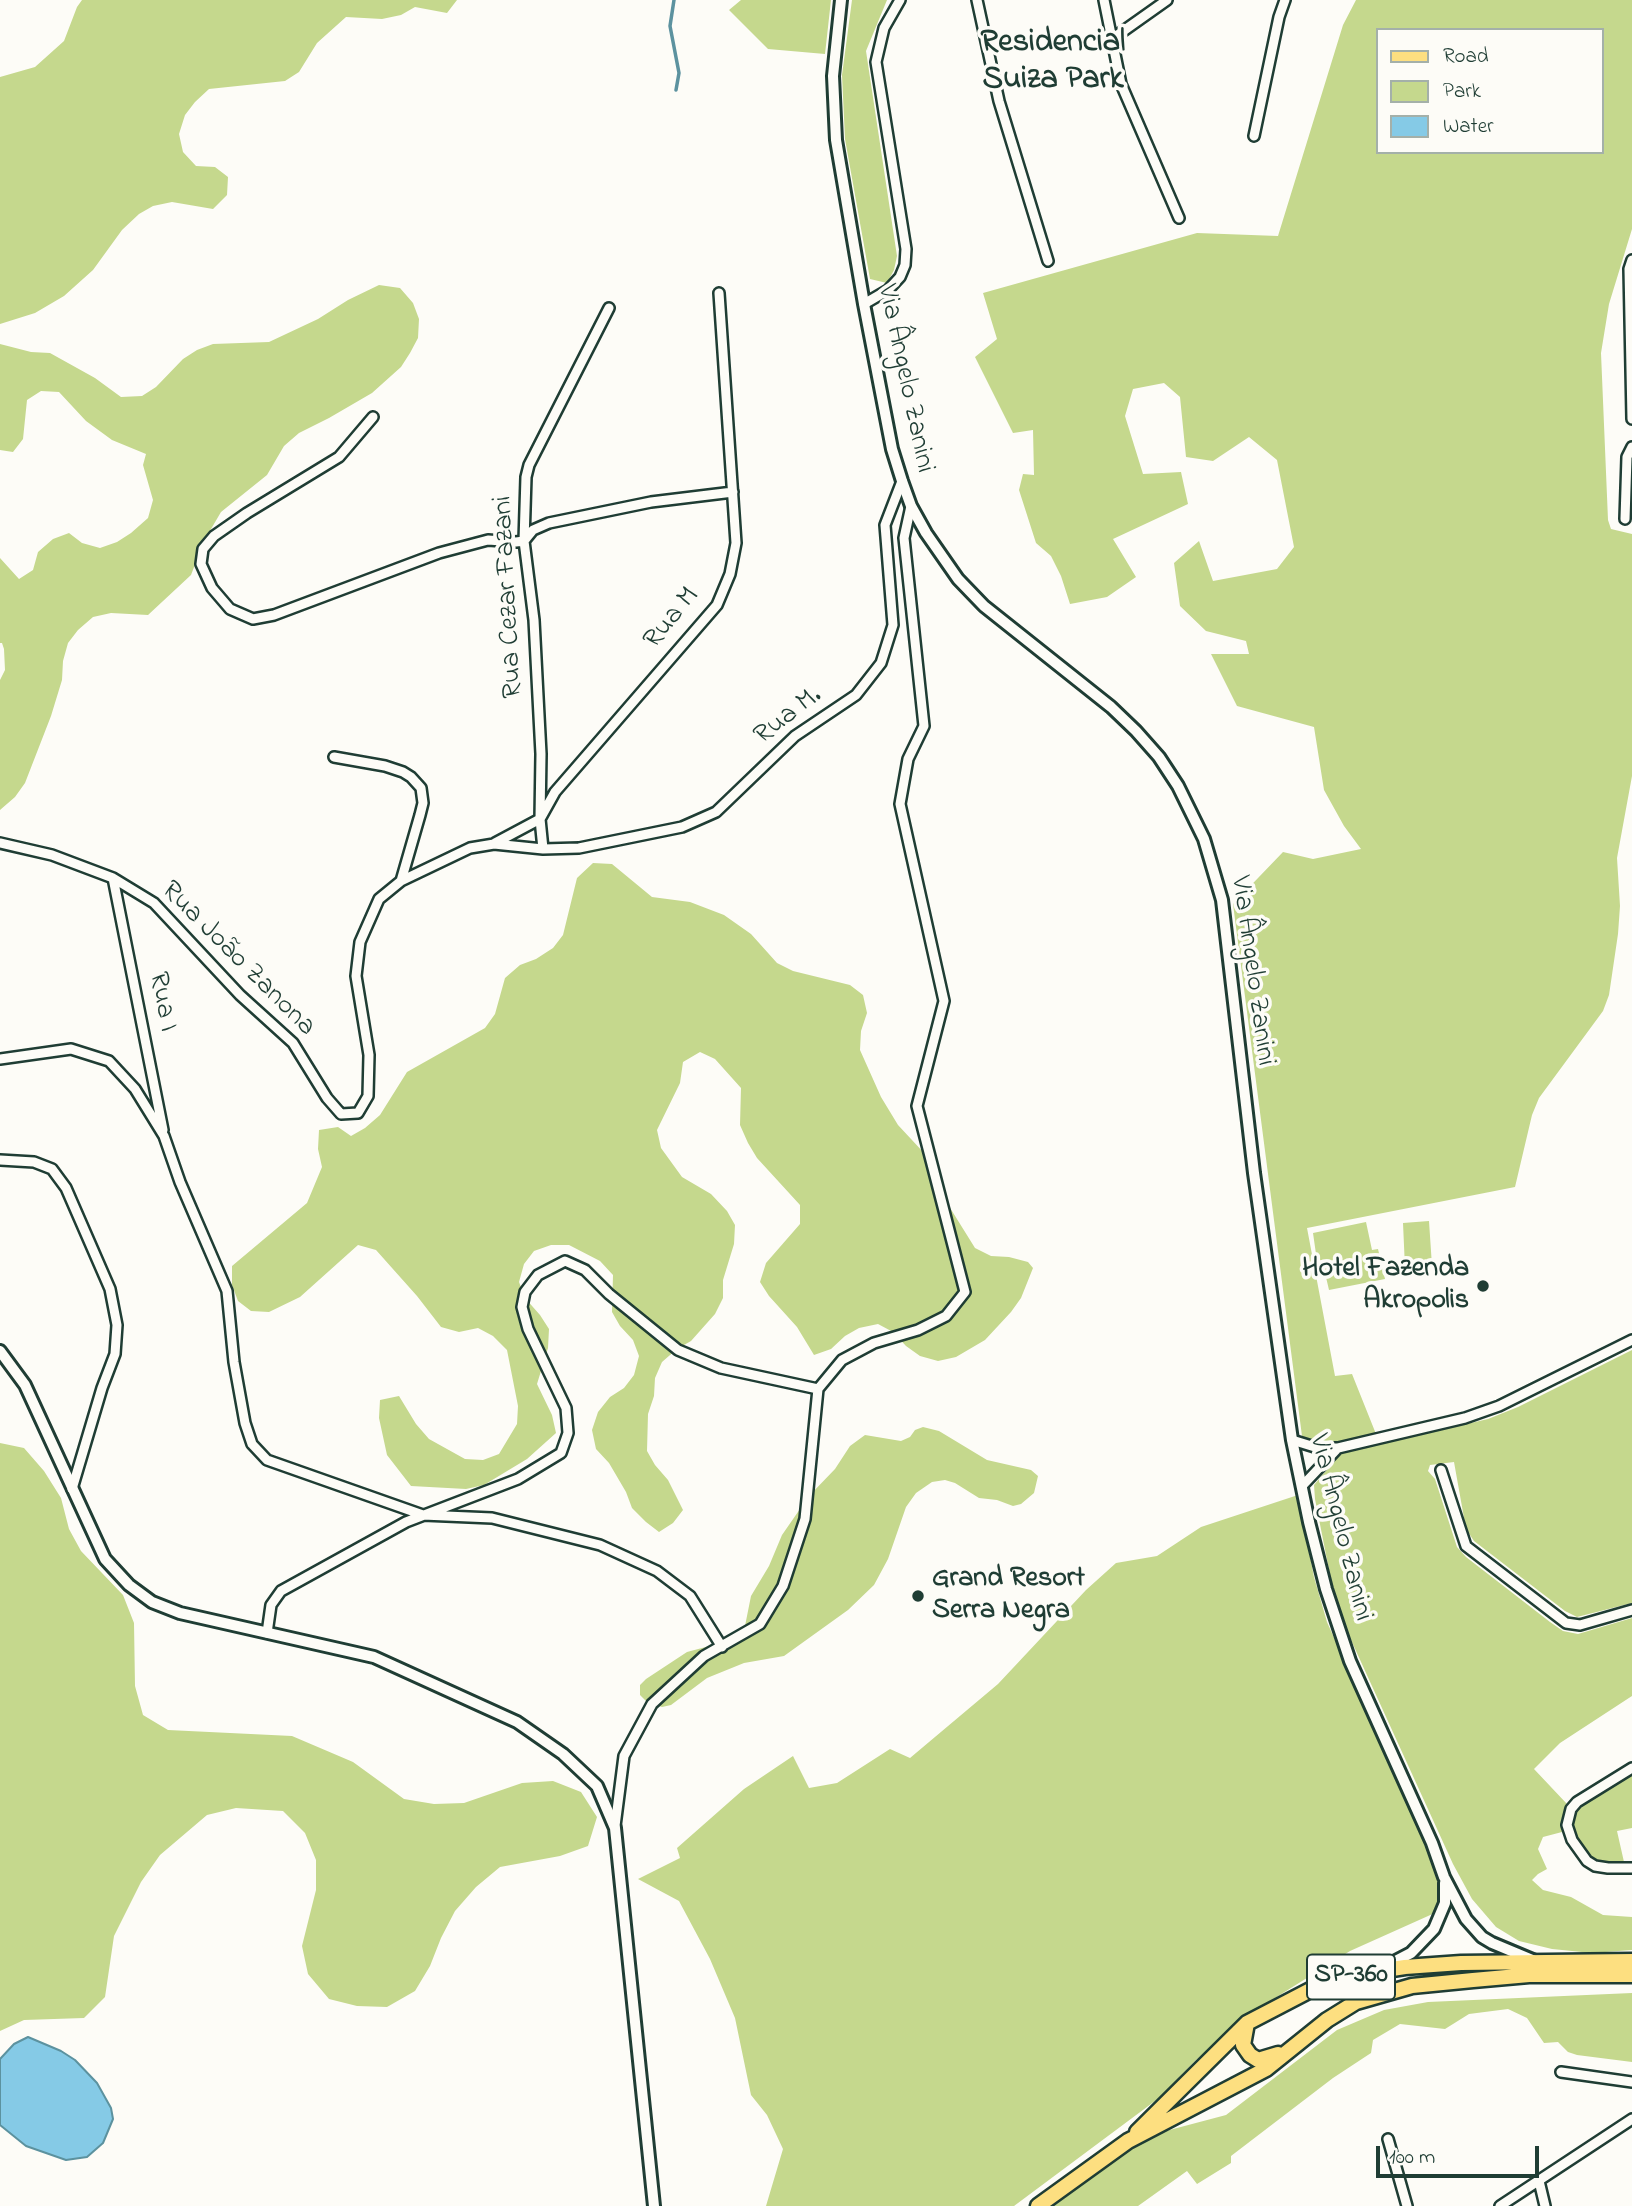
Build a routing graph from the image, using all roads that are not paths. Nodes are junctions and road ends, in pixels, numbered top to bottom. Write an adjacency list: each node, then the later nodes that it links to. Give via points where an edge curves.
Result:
1 (841, 0): 13 (street, Via Ângelo Zanini, via 832,103)
2 (900, 0): 13 (street, via 884,28 876,62 906,257 900,277)
3 (976, 0): 11 (street, via 999,101)
4 (1104, 0): 7 (street)
5 (1167, 0): 7 (street)
6 (1285, 0): 8 (street)
7 (1112, 39): 9 (street, via 1121,84)
8 (1254, 136)
9 (1179, 218)
10 (1632, 260): 16 (street)
11 (1048, 261)
12 (719, 293): 19 (street, Rua M)
13 (864, 304): 18 (street, Via Ângelo Zanini)
14 (609, 308): 22 (street, Rua Cezar Fazani, via 529,465)
15 (373, 417): 22 (street, via 339,457 247,513 214,536 203,550 201,565 230,609 253,620 439,553 488,540)
16 (1632, 419)
17 (1632, 447): 21 (street, via 1627,457)
18 (902, 481): 20 (street, Via Ângelo Zanini); 27 (street, Rua M., via 885,525 893,625 881,663 856,695 795,736 716,812 682,827 579,848)
19 (733, 492): 22 (street, via 651,502 549,523 533,530); 24 (street, Rua M, via 736,543 717,605 555,792)
20 (911, 506): 35 (street, via 904,538 924,726 908,759 900,804 944,1001 917,1106 965,1292 946,1316 918,1330 874,1342 842,1360); 36 (street, Via Ângelo Zanini, via 944,561 984,606 1111,707 1159,757 1204,839 1222,900)
21 (1625, 519)
22 (524, 541): 24 (street, Rua Cezar Fazani, via 534,620)
23 (334, 757): 29 (street, via 403,772 421,788 423,803)
24 (540, 819): 26 (street); 27 (street)
25 (0, 843): 28 (street, Rua João Zanona, via 52,855)
26 (494, 844): 27 (street, Rua João Zanona); 29 (street, Rua João Zanona, via 470,848)
27 (543, 849)
28 (113, 878): 29 (street, Rua João Zanona, via 154,903 240,995 293,1043 341,1114 358,1113 368,1096 369,1055 356,976 360,942 379,899); 31 (street, Rua I)
29 (401, 881)
30 (0, 1059): 31 (street, via 71,1049 109,1062 135,1088)
31 (164, 1136): 41 (street, via 227,1291 236,1374 251,1444 267,1460)
32 (0, 1160): 40 (street, via 34,1162 52,1169 66,1188 110,1289 117,1325 115,1354)
33 (1632, 1340): 37 (street, via 1499,1406)
34 (0, 1351): 40 (street, via 25,1385)
35 (818, 1389): 41 (street, via 721,1368 678,1350 585,1270 565,1261 538,1275 525,1292 522,1307 566,1408 568,1433 561,1453 518,1479); 44 (street, via 805,1519 783,1586 760,1624)
36 (1292, 1440): 37 (street); 39 (street, Via Ângelo Zanini)
37 (1338, 1448): 39 (street)
38 (1441, 1470): 42 (street, via 1466,1546 1566,1623 1580,1625)
39 (1303, 1485): 48 (street, Via Ângelo Zanini, via 1336,1624)
40 (72, 1489): 43 (street, via 105,1559 152,1602)
41 (423, 1515): 43 (street, via 281,1591 271,1605); 44 (street, via 492,1518 600,1545 657,1571 690,1596)
42 (1632, 1610)
43 (267, 1633): 46 (street, via 374,1657 517,1722 563,1754 597,1786)
44 (722, 1647): 46 (street, via 704,1656 652,1704 633,1736 624,1756)
45 (1632, 1768): 47 (street, via 1577,1802 1567,1825 1587,1861 1595,1866)
46 (615, 1828): 61 (street)
47 (1632, 1868)
48 (1444, 1877): 50 (street, Via Ângelo Zanini, via 1466,1919 1482,1937); 51 (street, Via Ângelo Zanini, via 1445,1903 1434,1929 1396,1962)
49 (1632, 1961): 50 (main road, SP-360)
50 (1541, 1963): 51 (main road, SP-360, via 1405,1966)
51 (1366, 1973): 53 (main road, SP-360, via 1320,1986)
52 (1632, 1975): 54 (main road, SP-360, via 1529,1975 1412,1986 1356,2002)
53 (1247, 2023): 54 (main road, SP-360, via 1243,2045 1250,2055 1265,2059); 59 (main road, SP-360)
54 (1288, 2049): 59 (main road, SP-360, via 1248,2080)
55 (1561, 2072): 56 (street)
56 (1632, 2082)
57 (1632, 2119): 60 (street)
58 (1388, 2139): 63 (street)
59 (1128, 2141): 62 (main road, SP-360)
60 (1539, 2180): 64 (street); 65 (street)
61 (654, 2206)
62 (1038, 2206)
63 (1406, 2206)
64 (1500, 2206)
65 (1545, 2206)

